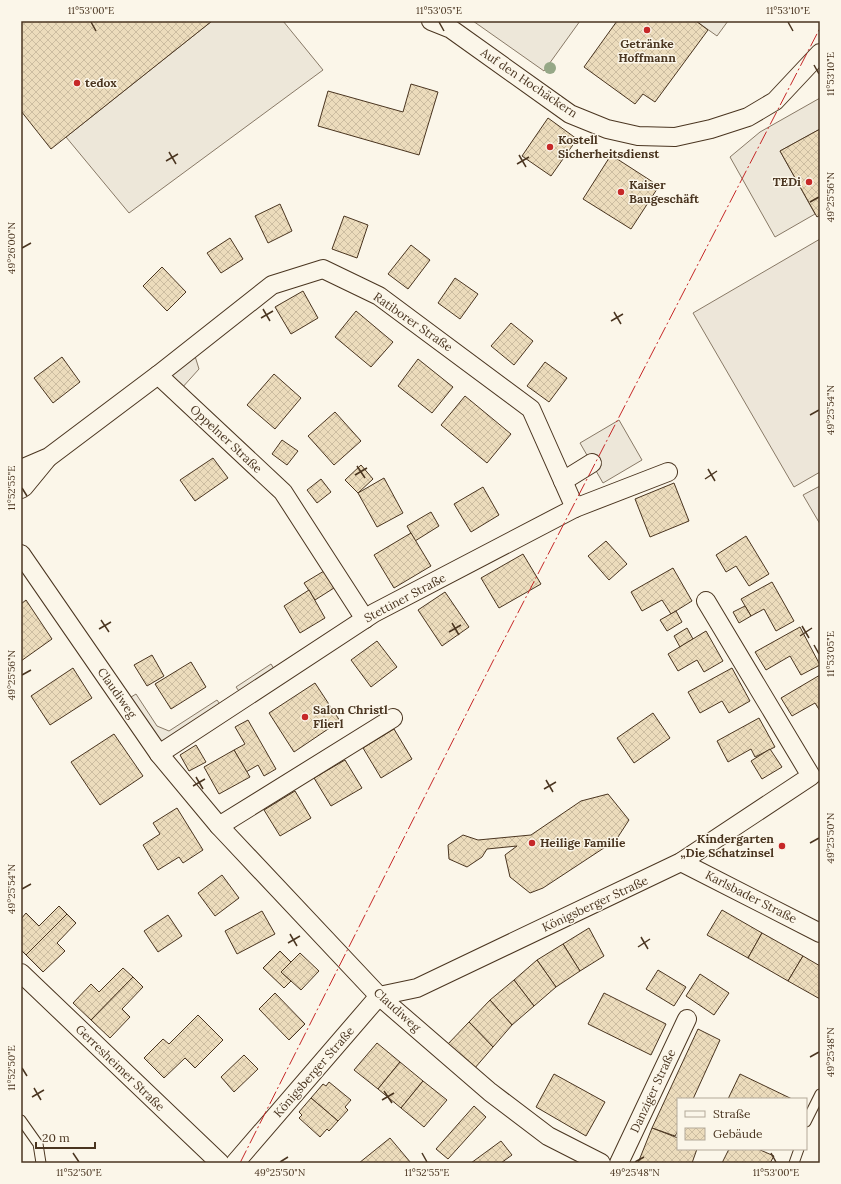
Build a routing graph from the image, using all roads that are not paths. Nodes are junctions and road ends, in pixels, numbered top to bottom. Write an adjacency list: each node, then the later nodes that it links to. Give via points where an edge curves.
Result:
1 (430, 21): 2 (street, Auf den Hochäckern, via 451,29 570,114 607,129 638,136 675,137 748,117 775,101)
2 (820, 53)
3 (158, 375): 4 (street); 8 (street, Ratiborer Straße, via 272,285 323,269 379,296 531,409); 13 (street, Oppelner Straße, via 283,492)
4 (48, 457): 6 (street); 9 (street)
5 (592, 463): 8 (street)
6 (21, 469)
7 (668, 472): 10 (street, Stettiner Straße)
8 (563, 481): 10 (street, Ratiborer Straße)
9 (21, 488)
10 (576, 508): 13 (street, Stettiner Straße)
11 (21, 554): 15 (street, Claudiweg)
12 (706, 602): 17 (street, Königsberger Straße, via 811,776)
13 (365, 619): 15 (street, Stettiner Straße)
14 (393, 718): 16 (street)
15 (159, 754): 16 (street, Claudiweg)
16 (219, 826): 20 (street, Claudiweg)
17 (681, 862): 18 (street, Karlsbader Straße); 20 (street, Königsberger Straße, via 418,988)
18 (820, 933)
19 (21, 973): 27 (street, Gerresheimer Straße)
20 (379, 996): 28 (street, Königsberger Straße); 29 (street, Claudiweg, via 490,1092 542,1131)
21 (687, 1019): 30 (street, Danziger Straße)
22 (820, 1094): 24 (lane)
23 (21, 1120): 26 (lane, via 38,1144)
24 (807, 1120)
25 (799, 1150): 31 (lane)
26 (41, 1163)
27 (220, 1163)
28 (235, 1163)
29 (601, 1163)
30 (619, 1163)
31 (794, 1163)

